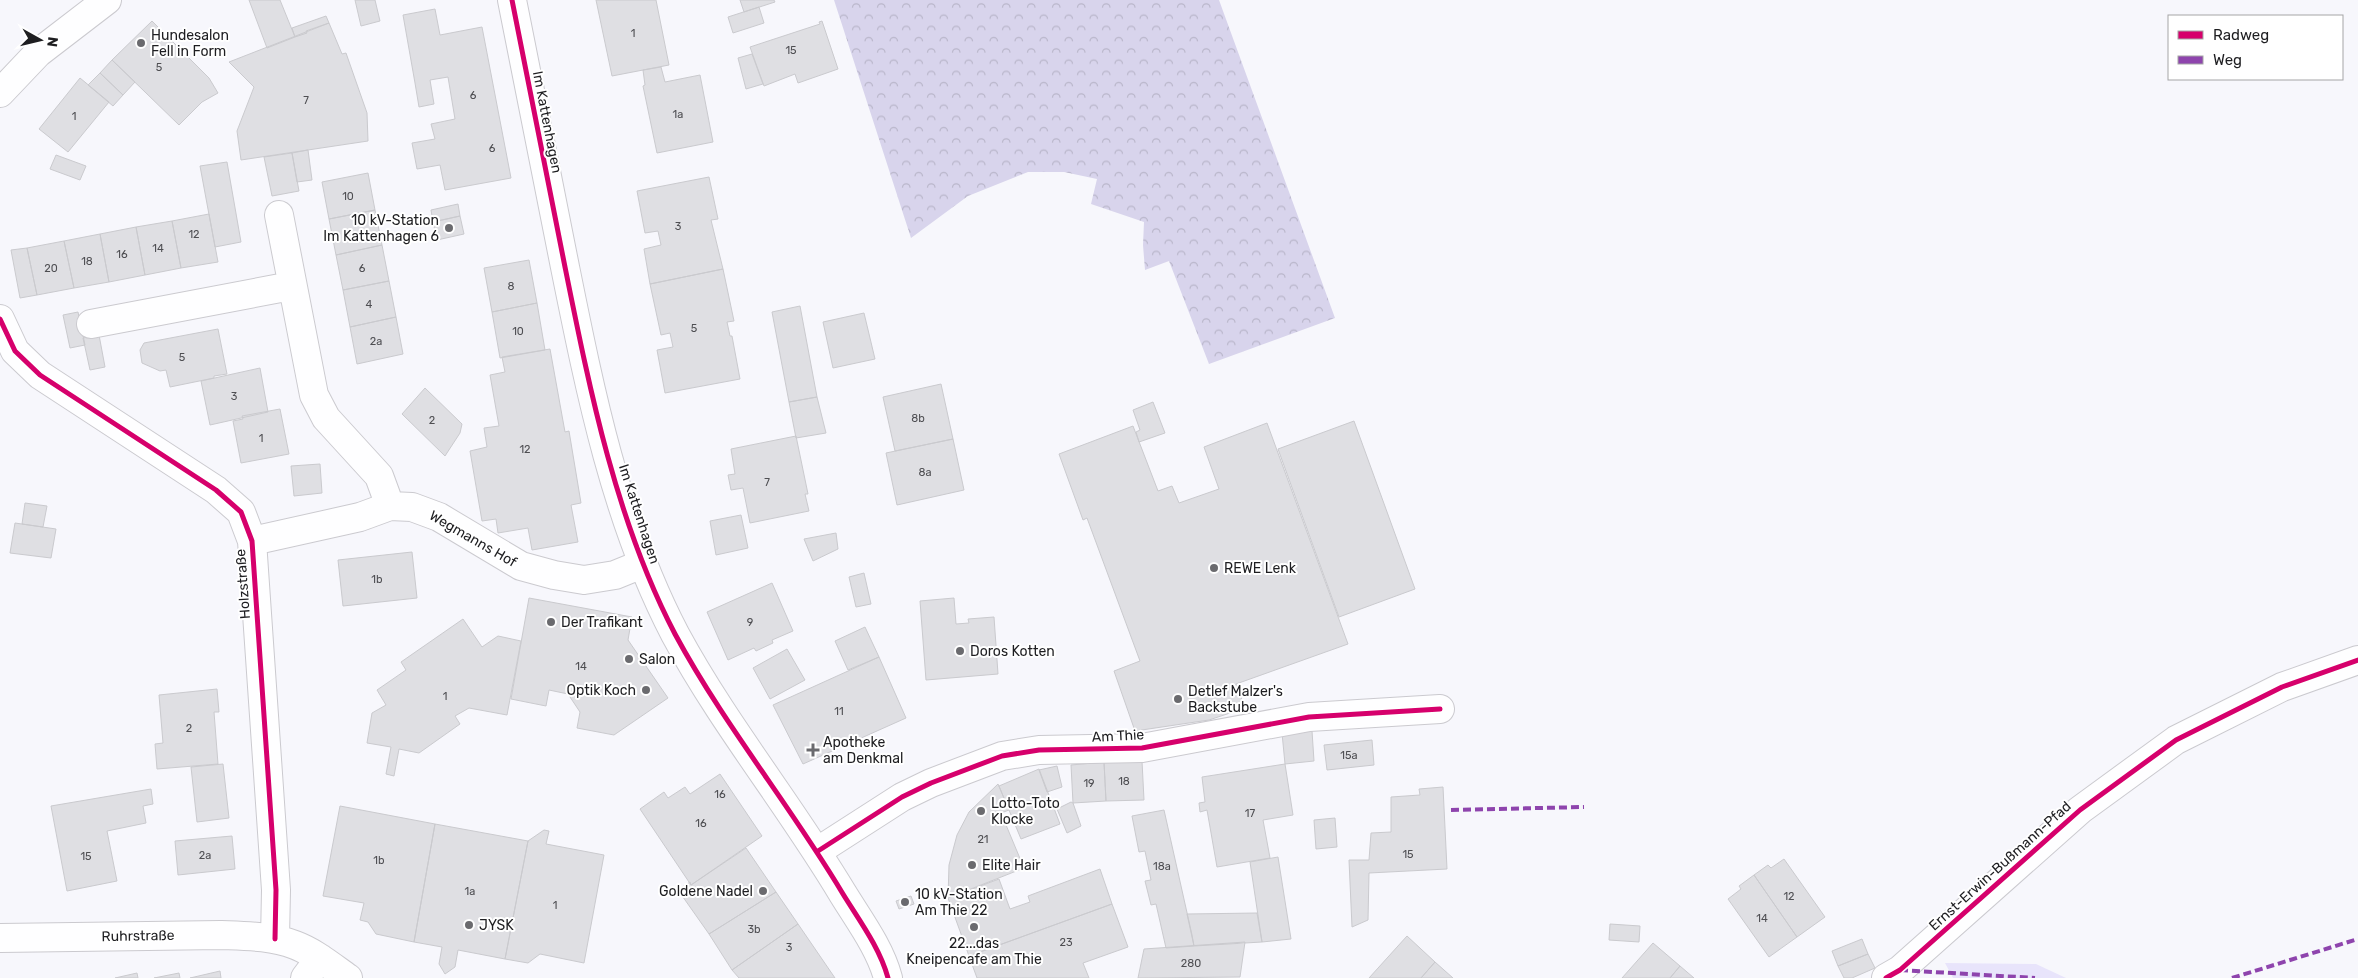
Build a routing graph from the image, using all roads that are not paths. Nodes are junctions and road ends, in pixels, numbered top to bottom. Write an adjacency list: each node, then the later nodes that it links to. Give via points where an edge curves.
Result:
1 (107, 0): 3 (street, via 38,52)
2 (512, 0): 10 (street, Im Kattenhagen, via 593,396)
3 (0, 93)
4 (279, 215): 5 (street)
5 (291, 286): 7 (street); 8 (street, via 314,395 326,418 379,476)
6 (0, 319): 9 (street, Holzstraße, via 15,352 27,365 216,490 240,512)
7 (91, 324)
8 (390, 506): 9 (street, Wegmanns Hof, via 360,517); 10 (street, Wegmanns Hof, via 412,507 439,517 521,566 554,575 584,580 615,575)
9 (252, 541): 15 (street, Holzstraße, via 276,890)
10 (642, 564): 13 (street, Im Kattenhagen, via 675,633 707,688)
11 (2358, 660): 17 (street, Ernst-Erwin-Bußmann-Pfad, via 2282,687 2176,740 2080,810)
12 (1440, 709): 13 (street, Am Thie, via 1309,717 1142,748 1039,750 1002,756 902,797)
13 (818, 851): 19 (street, Im Kattenhagen, via 874,946)
14 (0, 938): 15 (street, Ruhrstraße, via 221,934)
15 (275, 939): 16 (street, via 296,945)
16 (312, 968): 18 (street)
17 (1893, 974)
18 (348, 978)
19 (888, 978)

